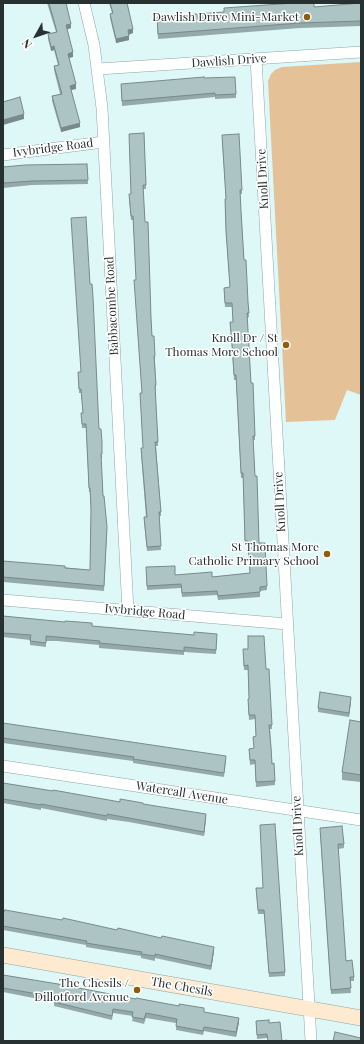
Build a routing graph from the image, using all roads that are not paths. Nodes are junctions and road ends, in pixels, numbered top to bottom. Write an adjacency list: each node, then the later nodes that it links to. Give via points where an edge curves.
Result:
1 (84, 3): 4 (street, Babbacombe Road)
2 (361, 52): 3 (street, Dawlish Drive)
3 (256, 59): 4 (street, Dawlish Drive); 9 (street, Knoll Drive)
4 (98, 70): 5 (street, Babbacombe Road)
5 (103, 142): 6 (street, Ivybridge Road); 8 (street, Babbacombe Road)
6 (3, 155)
7 (3, 600): 8 (street, Ivybridge Road)
8 (128, 611): 9 (street, Ivybridge Road)
9 (287, 624): 11 (street, Knoll Drive)
10 (3, 766): 11 (street, Watercall Avenue)
11 (297, 810): 12 (street, Watercall Avenue); 14 (street, Knoll Drive)
12 (361, 820)
13 (3, 955): 14 (street, The Chesils)
14 (310, 1009): 15 (street, The Chesils); 16 (street, Knoll Drive)
15 (361, 1018)
16 (311, 1041)

